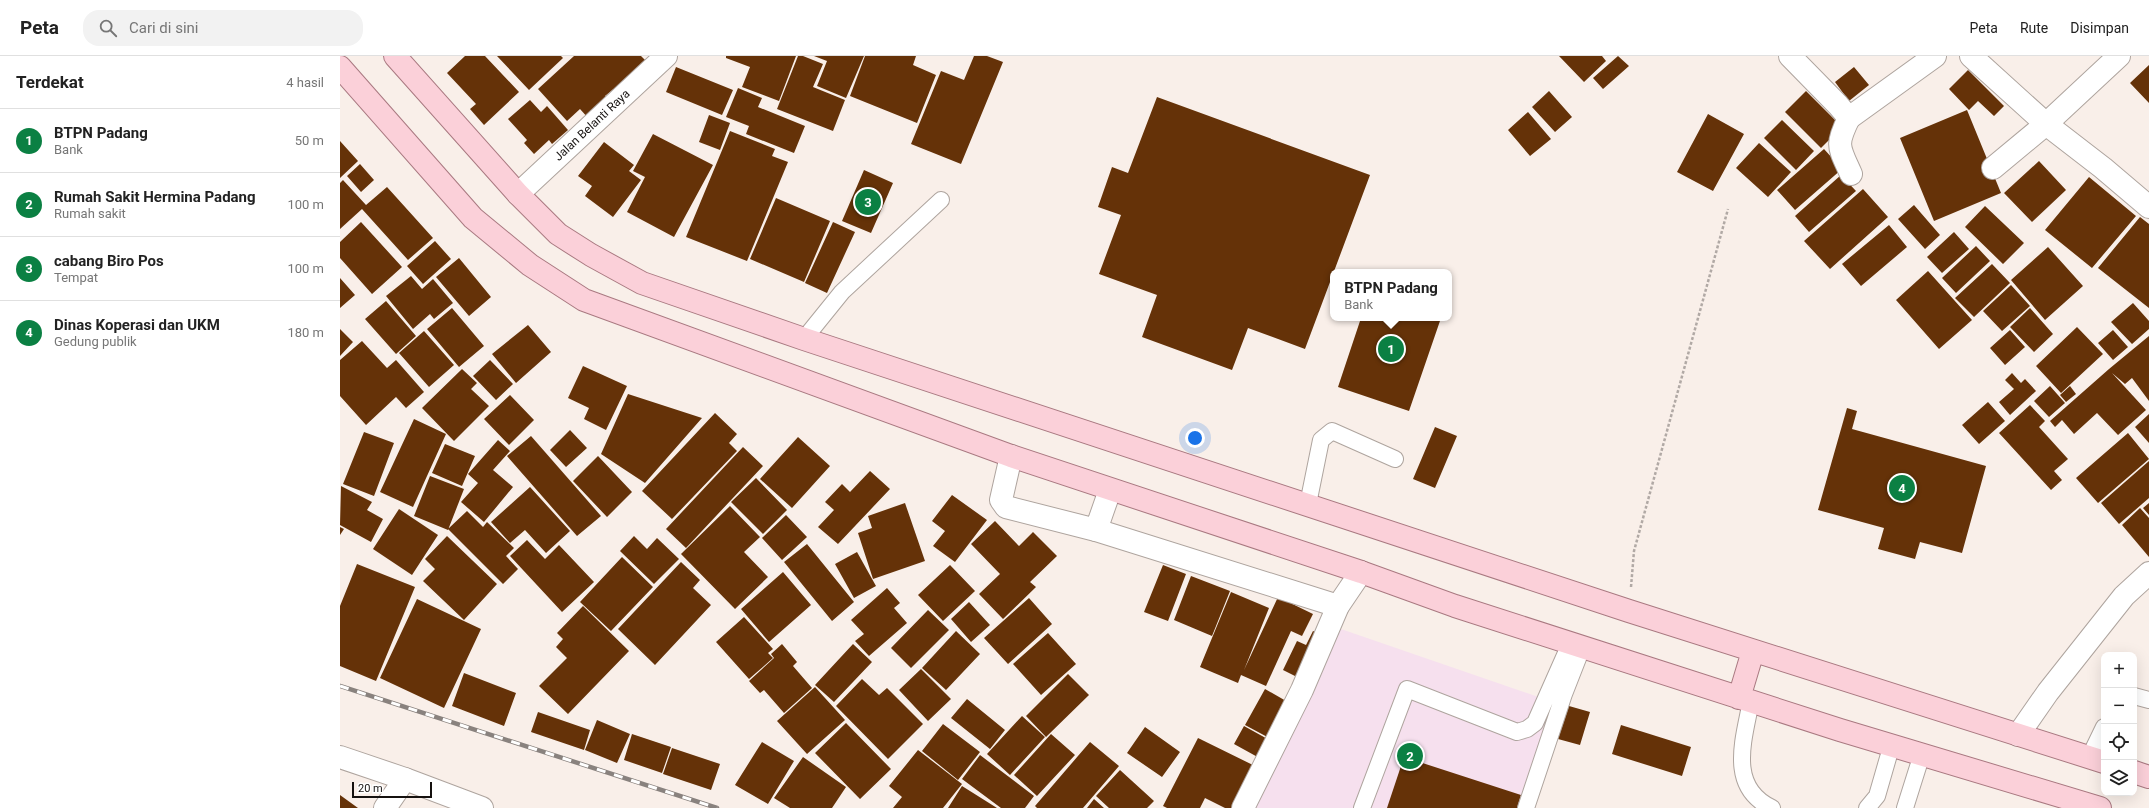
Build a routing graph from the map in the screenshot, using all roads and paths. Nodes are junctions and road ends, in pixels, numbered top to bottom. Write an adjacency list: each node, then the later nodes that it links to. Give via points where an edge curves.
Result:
1 (395, 56): 12 (main road)
2 (666, 56): 12 (street, Jalan Belanti Raya)
3 (1790, 56): 8 (street)
4 (1935, 56): 8 (street)
5 (1971, 56): 9 (street)
6 (2119, 56): 9 (street)
7 (340, 67): 17 (main road, via 473,218 530,265 584,300)
8 (1849, 118): 11 (street, via 1839,139 1839,148)
9 (2046, 124): 10 (street); 14 (street)
10 (1992, 168)
11 (1850, 174)
12 (518, 194): 16 (main road, via 558,234 642,283)
13 (941, 200): 16 (lane, via 842,292)
14 (2149, 207)
15 (1728, 209): 25 (path, via 1634,551)
16 (804, 339): 20 (main road)
17 (1011, 456): 19 (main road); 21 (street, via 1001,500 1006,507)
18 (1395, 459): 20 (lane, via 1332,431 1321,440)
19 (1110, 490): 21 (street); 22 (main road)
20 (1308, 504): 25 (main road)
21 (1096, 530): 24 (street)
22 (1361, 572): 24 (street); 26 (main road)
23 (2149, 573): 31 (street, via 2124,596 2048,692)
24 (1338, 606): 43 (street, via 1302,690)
25 (1629, 611): 27 (main road)
26 (1576, 646): 29 (main road); 44 (lane, via 1535,722 1517,732 1407,689); 45 (lane, via 1564,694)
27 (1753, 651): 29 (main road); 31 (main road)
28 (2137, 697): 30 (lane)
29 (1745, 700): 33 (main road); 46 (lane, via 1741,756 1744,776 1750,792 1759,802)
30 (2149, 700)
31 (2018, 735): 36 (main road)
32 (2101, 739): 36 (lane)
33 (1892, 744): 34 (main road); 47 (lane, via 1877,796)
34 (1922, 754): 40 (main road); 48 (lane)
35 (340, 757): 39 (street)
36 (2096, 760)
37 (2137, 773): 38 (main road)
38 (2149, 777)
39 (405, 780): 41 (street); 42 (street)
40 (2086, 806)
41 (385, 808)
42 (482, 808)
43 (1243, 808)
44 (1362, 808)
45 (1526, 808)
46 (1772, 808)
47 (1867, 808)
48 (1905, 808)

